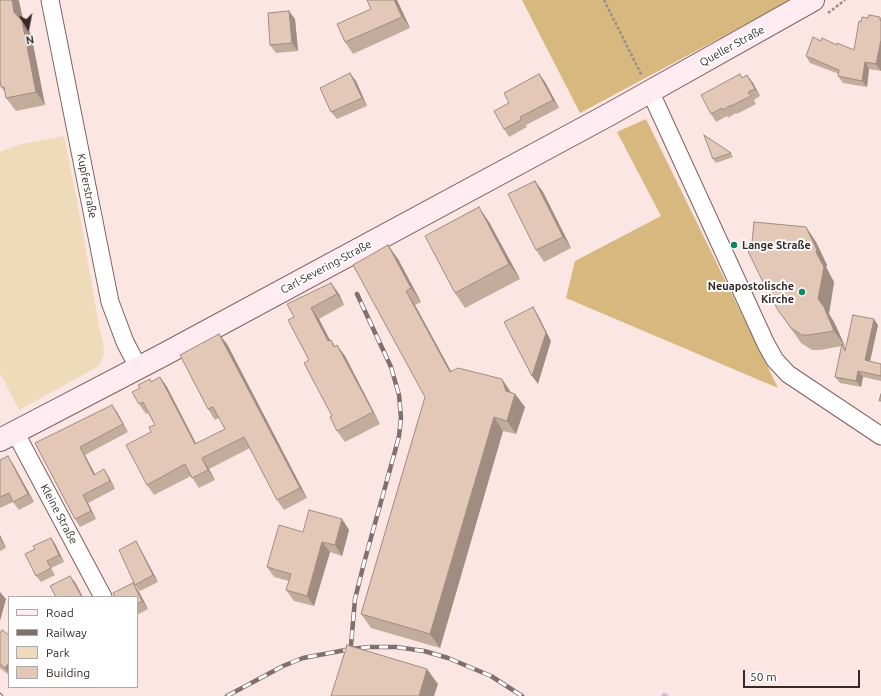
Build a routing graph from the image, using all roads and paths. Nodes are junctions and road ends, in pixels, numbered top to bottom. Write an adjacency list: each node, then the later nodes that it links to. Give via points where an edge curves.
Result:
1 (50, 0): 5 (street, Kupferstraße, via 110,302)
2 (604, 0): 4 (path)
3 (813, 0): 4 (street, Queller Straße)
4 (650, 91): 5 (street, Carl-Severing-Straße); 7 (street, via 762,337 775,360 788,374)
5 (138, 368): 6 (street, Carl-Severing-Straße)
6 (8, 436): 8 (street, Kleine Straße)
7 (881, 436)
8 (102, 596)

